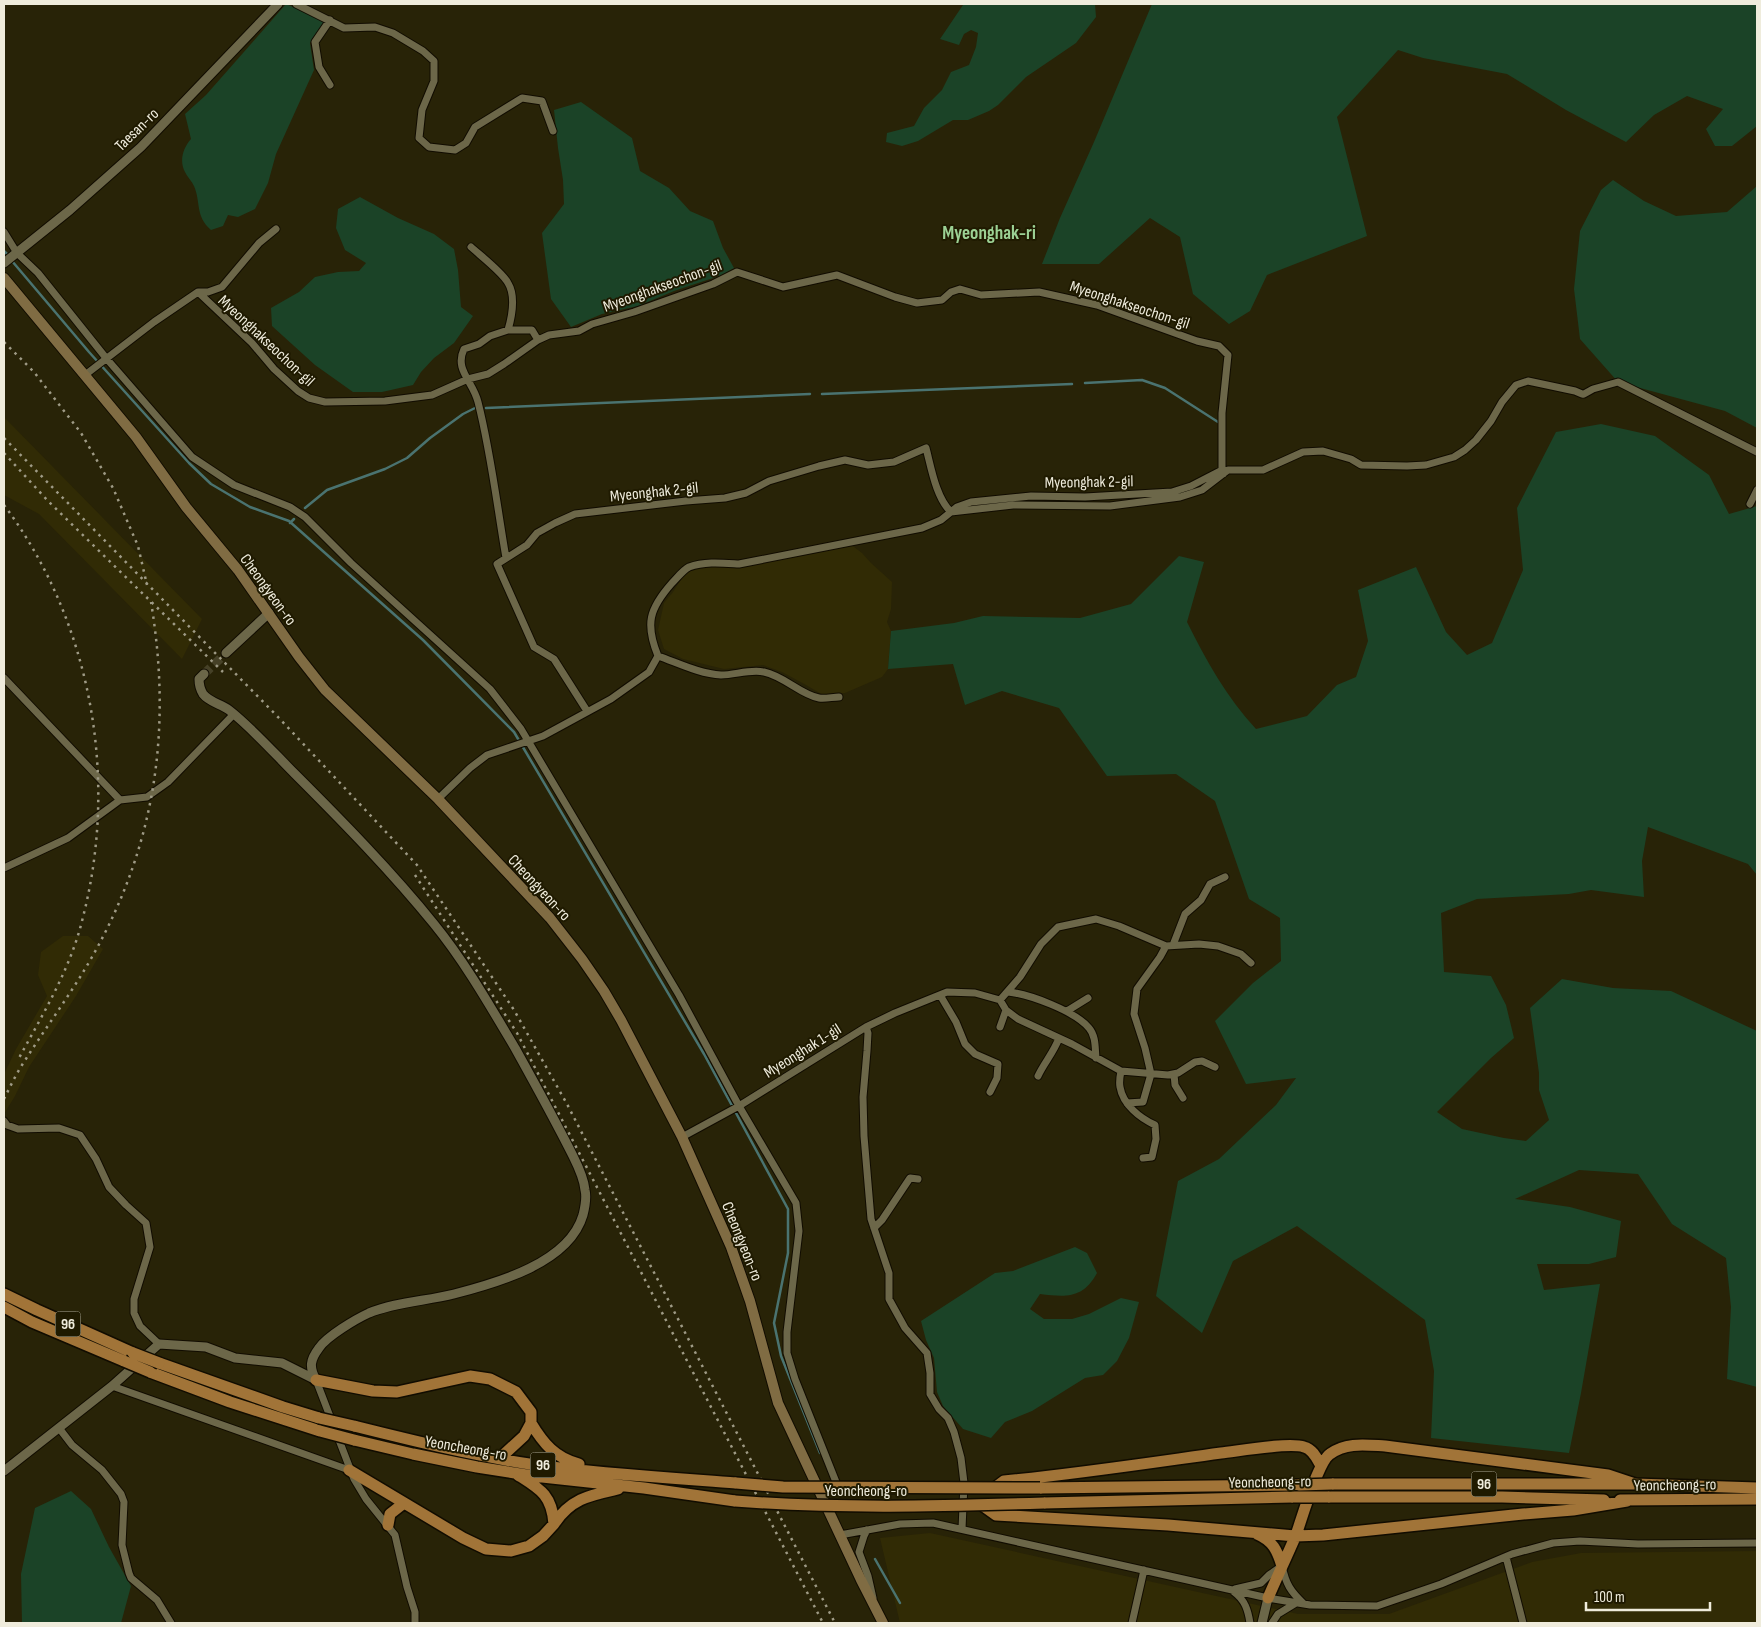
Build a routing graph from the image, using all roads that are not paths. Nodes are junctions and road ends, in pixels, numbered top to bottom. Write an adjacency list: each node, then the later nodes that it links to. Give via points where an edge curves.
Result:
1 (278, 4): 9 (street, Taesan-ro, via 141,147)
2 (296, 4): 3 (street)
3 (330, 20): 4 (street, via 315,42 320,67); 5 (street, via 344,28 375,27 393,32 434,61 434,81 422,110 420,138 429,147 455,150 466,143 475,127 522,98 542,101)
4 (330, 85)
5 (553, 131)
6 (276, 230): 12 (street, Myeonghakseochon-gil, via 260,243 222,287)
7 (4, 232): 9 (street)
8 (471, 247): 13 (street, via 509,283 512,315)
9 (17, 253): 10 (street, Taesan-ro); 15 (street, via 38,272)
10 (4, 263)
11 (4, 278): 16 (main road, Cheongyeon-ro)
12 (198, 292): 15 (street, Myeonghakseochon-gil); 17 (street, Myeonghakseochon-gil, via 246,337 274,369 309,398 325,402 402,400 432,395)
13 (508, 330): 14 (street, via 532,330); 17 (street, via 464,349 460,366)
14 (538, 340): 17 (street, Myeonghakseochon-gil, via 488,374); 19 (street, Myeonghakseochon-gil, via 549,334 579,331 714,284 737,272 783,287 836,275 917,303 942,300 960,289 981,295 1039,292 1058,295 1219,346 1228,355 1222,414)
15 (106, 358): 16 (street, Myeonghakseochon-gil); 32 (street, via 192,456 234,485 290,507 305,517 490,689 521,729)
16 (85, 375): 24 (main road, Cheongyeon-ro)
17 (468, 378): 23 (street, via 478,399)
18 (1757, 452): 19 (street, Myeonghak 2-gil, via 1618,382 1583,394 1528,381 1516,385 1491,422 1465,450 1426,465 1361,465 1323,451 1303,452 1263,470)
19 (1222, 472): 22 (street, Myeonghak 2-gil, via 1172,492 995,499 971,502); 22 (street, Myeonghak 2-gil, via 1202,490 1180,498 1110,506 1013,505)
20 (1757, 490): 21 (street)
21 (1750, 504)
22 (950, 512): 23 (street, Myeonghak 2-gil, via 935,483 926,448 894,462 868,465 846,460 819,466 725,498 574,514 537,533 527,545); 26 (street, Myeonghak 2-gil, via 940,520 900,533 739,564 716,562 688,568 663,593 653,609 651,639)
23 (506, 558): 30 (street, via 497,564 534,647 554,659)
24 (269, 613): 25 (street); 33 (main road, Cheongyeon-ro, via 325,690)
25 (226, 652)
26 (658, 656): 29 (street, via 722,675 763,671 787,680 808,694 820,698); 30 (street, via 649,672 630,687)
27 (204, 674): 31 (street, via 199,679 203,693)
28 (4, 678): 34 (street)
29 (839, 697)
30 (587, 712): 32 (street)
31 (234, 714): 34 (street, via 168,782 148,797); 66 (street, via 374,854 435,924 476,984 532,1079 575,1160 586,1190 581,1222 563,1248 552,1256 478,1287 369,1313 324,1340 313,1355 311,1370)
32 (526, 742): 33 (street, via 487,755); 57 (street, via 679,995)
33 (438, 799): 59 (main road, Cheongyeon-ro, via 550,918 582,959 621,1020)
34 (120, 800): 35 (street, via 68,838)
35 (4, 868)
36 (1225, 877): 37 (street, via 1210,884 1201,900 1185,914)
37 (1169, 945): 38 (street, via 1218,946 1241,954); 39 (street, via 1096,919 1058,927 1041,944); 51 (street, via 1136,989 1134,1014)
38 (1251, 962)
39 (1008, 992): 42 (street); 44 (street)
40 (940, 995): 42 (street, Myeonghak 1-gil, via 947,992 975,993); 45 (street, Myeonghak 1-gil); 54 (street, via 965,1044 975,1054 998,1064 997,1078)
41 (1088, 998): 44 (street)
42 (1000, 1000): 43 (street)
43 (1006, 1010): 46 (street); 47 (street)
44 (1067, 1011): 48 (street, via 1090,1028)
45 (866, 1027): 57 (street, Myeonghak 1-gil); 62 (street, via 864,1136)
46 (1000, 1027)
47 (1059, 1038): 48 (street); 53 (street)
48 (1096, 1058): 50 (street)
49 (1215, 1067): 52 (street, via 1196,1062)
50 (1121, 1071): 51 (street); 56 (street, via 1119,1086)
51 (1150, 1074): 52 (street); 56 (street, via 1143,1102)
52 (1174, 1074): 55 (street)
53 (1038, 1076)
54 (990, 1092)
55 (1183, 1098)
56 (1127, 1103): 60 (street, via 1140,1118 1155,1125 1152,1157)
57 (739, 1106): 59 (street, Myeonghak 1-gil); 79 (street, via 796,1203 800,1231 787,1353)
58 (4, 1121): 65 (street, via 18,1128 59,1128 80,1135 109,1187 146,1223 150,1246 134,1299 134,1313 140,1326)
59 (682, 1138): 90 (main road, Cheongyeon-ro, via 732,1247 778,1403)
60 (1143, 1158)
61 (918, 1180): 62 (street, via 910,1178)
62 (874, 1228): 87 (street, via 889,1273 889,1299 905,1328 927,1353 930,1394 954,1432 964,1483)
63 (4, 1294): 70 (highway, Yeoncheong-ro / 96, bridge, via 133,1353 275,1404 423,1443)
64 (4, 1307): 74 (highway, Yeoncheong-ro / 96, bridge, via 150,1372 230,1402 354,1440)
65 (159, 1344): 66 (street, via 206,1347 235,1358 282,1363); 67 (street)
66 (316, 1380): 68 (highway, via 373,1391 397,1392 470,1376 490,1379 516,1392 532,1412); 72 (street)
67 (112, 1386): 69 (street); 72 (street)
68 (531, 1423): 70 (highway, via 524,1436); 75 (highway, via 553,1452 567,1461)
69 (59, 1428): 73 (street); 101 (street, via 102,1470 121,1494 124,1502 122,1545 128,1573 157,1600)
70 (500, 1458): 75 (highway, Yeoncheong-ro / 96)
71 (1321, 1466): 76 (highway, via 1311,1450 1293,1445); 77 (highway, via 1327,1455 1338,1448 1356,1444 1598,1473); 91 (highway)
72 (349, 1470): 83 (highway); 86 (street, via 366,1499)
73 (4, 1471)
74 (514, 1472): 78 (highway, Yeoncheong-ro / 96); 85 (highway, via 548,1499 553,1509)
75 (614, 1474): 79 (highway, Yeoncheong-ro / 96, bridge, via 783,1487)
76 (1040, 1483): 77 (highway, Yeoncheong-ro / 96, bridge); 79 (highway, Yeoncheong-ro / 96, bridge, via 996,1488)
77 (1635, 1484): 80 (highway, Yeoncheong-ro / 96)
78 (630, 1486): 84 (highway, Yeoncheong-ro / 96, bridge, via 735,1501 852,1507); 85 (highway, via 586,1496)
79 (838, 1487)
80 (1757, 1488)
81 (1757, 1499): 82 (highway, Yeoncheong-ro / 96)
82 (1627, 1501): 84 (highway, Yeoncheong-ro / 96, bridge, via 1502,1496 1293,1497); 92 (highway, via 1573,1510)
83 (404, 1503): 85 (highway, via 486,1549 511,1551 528,1546); 86 (highway, via 390,1514)
84 (982, 1505): 89 (highway, via 996,1515)
85 (554, 1524)
86 (388, 1525): 102 (street, via 398,1544)
87 (962, 1529): 88 (street, via 933,1523); 96 (street)
88 (867, 1530): 90 (street); 100 (street, via 859,1552)
89 (1254, 1532): 91 (highway); 95 (highway, via 1268,1539 1276,1548)
90 (840, 1535): 100 (main road, Cheongyeon-ro)
91 (1295, 1536): 92 (highway); 95 (highway)
92 (1319, 1536): 95 (highway, via 1295,1549)
93 (1757, 1543): 94 (street, via 1580,1541 1532,1547)
94 (1506, 1557): 99 (street, via 1377,1606); 108 (street)
95 (1282, 1566): 97 (street, via 1261,1583); 98 (highway); 99 (street, via 1286,1583)
96 (1144, 1570): 97 (street); 104 (street)
97 (1229, 1589): 98 (street); 105 (street, via 1242,1598)
98 (1268, 1598): 99 (street); 106 (street)
99 (1300, 1604): 107 (street, via 1278,1614)
100 (875, 1608): 103 (main road, Cheongyeon-ro)
101 (171, 1623)
102 (415, 1623)
103 (883, 1623)
104 (1132, 1623)
105 (1250, 1623)
106 (1262, 1623)
107 (1272, 1623)
108 (1523, 1623)

